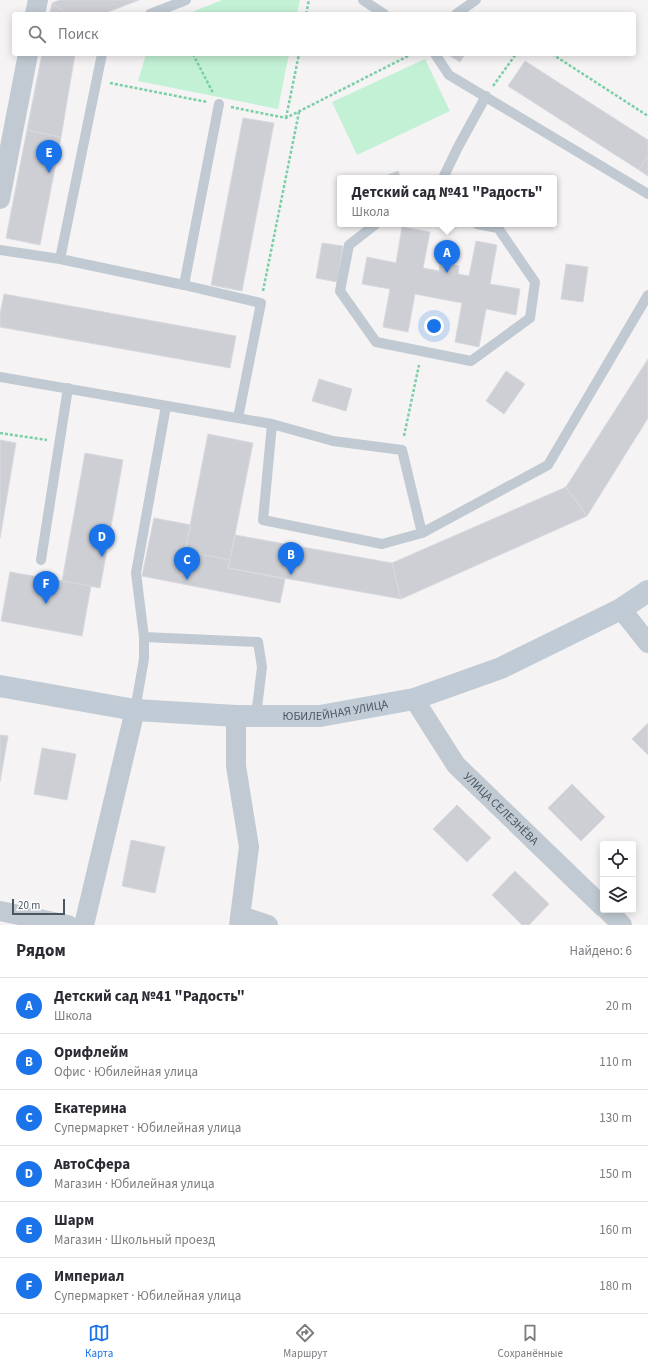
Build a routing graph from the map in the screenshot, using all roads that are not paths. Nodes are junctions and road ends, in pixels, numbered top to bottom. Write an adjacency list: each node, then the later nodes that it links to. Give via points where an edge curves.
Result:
1 (38, 0): 5 (street)
2 (186, 0): 6 (lane)
3 (363, 0): 7 (lane)
4 (476, 0): 8 (lane)
5 (35, 12)
6 (155, 12)
7 (381, 12)
8 (459, 12)
9 (28, 56): 16 (street)
10 (102, 56): 20 (lane)
11 (436, 56): 12 (lane, via 449,75)
12 (486, 96): 14 (lane); 15 (lane)
13 (219, 104): 21 (lane)
14 (444, 175)
15 (648, 194)
16 (0, 198)
17 (372, 227): 18 (lane, via 349,245 340,291 376,342 470,361 530,318 535,282 498,228)
18 (493, 227)
19 (0, 250): 20 (lane)
20 (60, 259): 21 (lane)
21 (184, 285): 27 (lane, via 261,303)
22 (648, 295): 23 (lane)
23 (644, 309): 29 (lane, via 548,465)
24 (0, 377): 25 (lane)
25 (68, 388): 26 (lane); 30 (lane)
26 (166, 406): 27 (lane); 33 (lane, via 136,573)
27 (238, 418): 28 (lane)
28 (272, 424): 29 (lane, via 333,441 402,450); 29 (lane, via 263,520 382,544)
29 (422, 533)
30 (41, 560)
31 (648, 591): 32 (street, ЮБИЛЕЙНАЯ УЛИЦА)
32 (621, 609): 34 (street); 36 (street, ЮБИЛЕЙНАЯ УЛИЦА, via 501,668)
33 (144, 637): 37 (lane, via 144,659); 38 (lane, via 258,642 262,667)
34 (648, 643)
35 (0, 686): 37 (street, ЮБИЛЕЙНАЯ УЛИЦА)
36 (414, 699): 38 (street, ЮБИЛЕЙНАЯ УЛИЦА, via 320,716); 39 (street, УЛИЦА СЕЛЕЗНЁВА, via 456,765)
37 (135, 710): 38 (street, ЮБИЛЕЙНАЯ УЛИЦА); 44 (street)
38 (246, 716): 42 (street, via 236,766 249,847)
39 (600, 904)
40 (0, 911): 43 (street)
41 (609, 913): 46 (street)
42 (240, 920): 45 (street)
43 (68, 925)
44 (84, 925)
45 (268, 925)
46 (622, 925)

